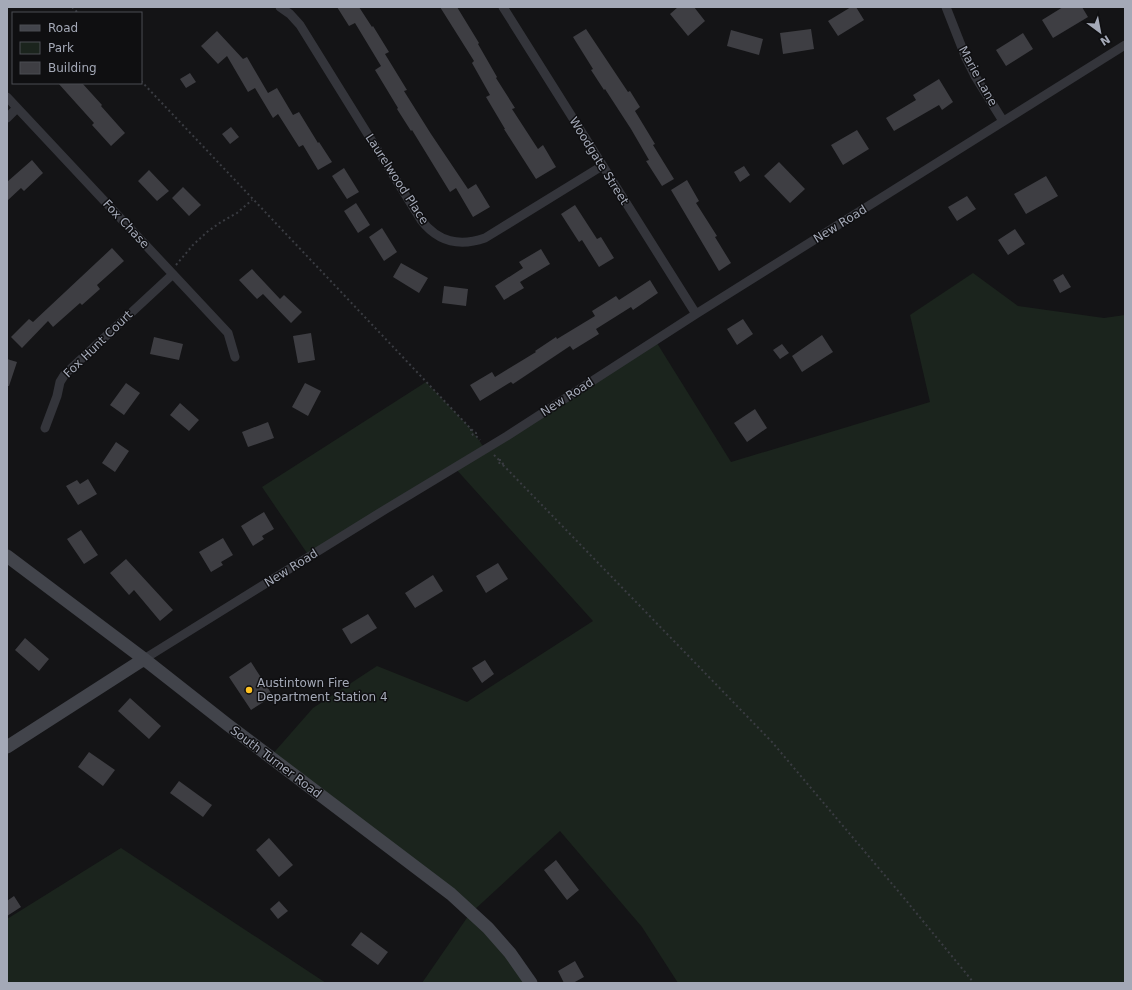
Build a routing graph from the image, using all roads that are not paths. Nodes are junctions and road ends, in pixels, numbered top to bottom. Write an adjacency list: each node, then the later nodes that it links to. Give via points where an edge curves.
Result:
1 (280, 7): 9 (street, Laurelwood Place, via 300,25 421,220 427,228 446,240 459,243 485,238)
2 (503, 7): 9 (street, Woodgate Street)
3 (946, 7): 8 (street, Marie Lane, via 975,76)
4 (1125, 45): 8 (street, New Road)
5 (7, 97): 6 (street, Fox Chase)
6 (17, 108): 7 (street); 10 (street, Fox Chase)
7 (7, 118)
8 (1003, 121): 11 (street, New Road)
9 (602, 166): 11 (street, Woodgate Street)
10 (171, 273): 12 (street, Fox Chase, via 228,333); 13 (street, Fox Hunt Court, via 65,374)
11 (696, 314): 15 (street, New Road, via 507,436)
12 (235, 357)
13 (45, 428)
14 (7, 556): 15 (street, South Turner Road)
15 (144, 659): 16 (street, New Road); 17 (street, South Turner Road, via 451,894 488,928)
16 (7, 747)
17 (531, 983)

